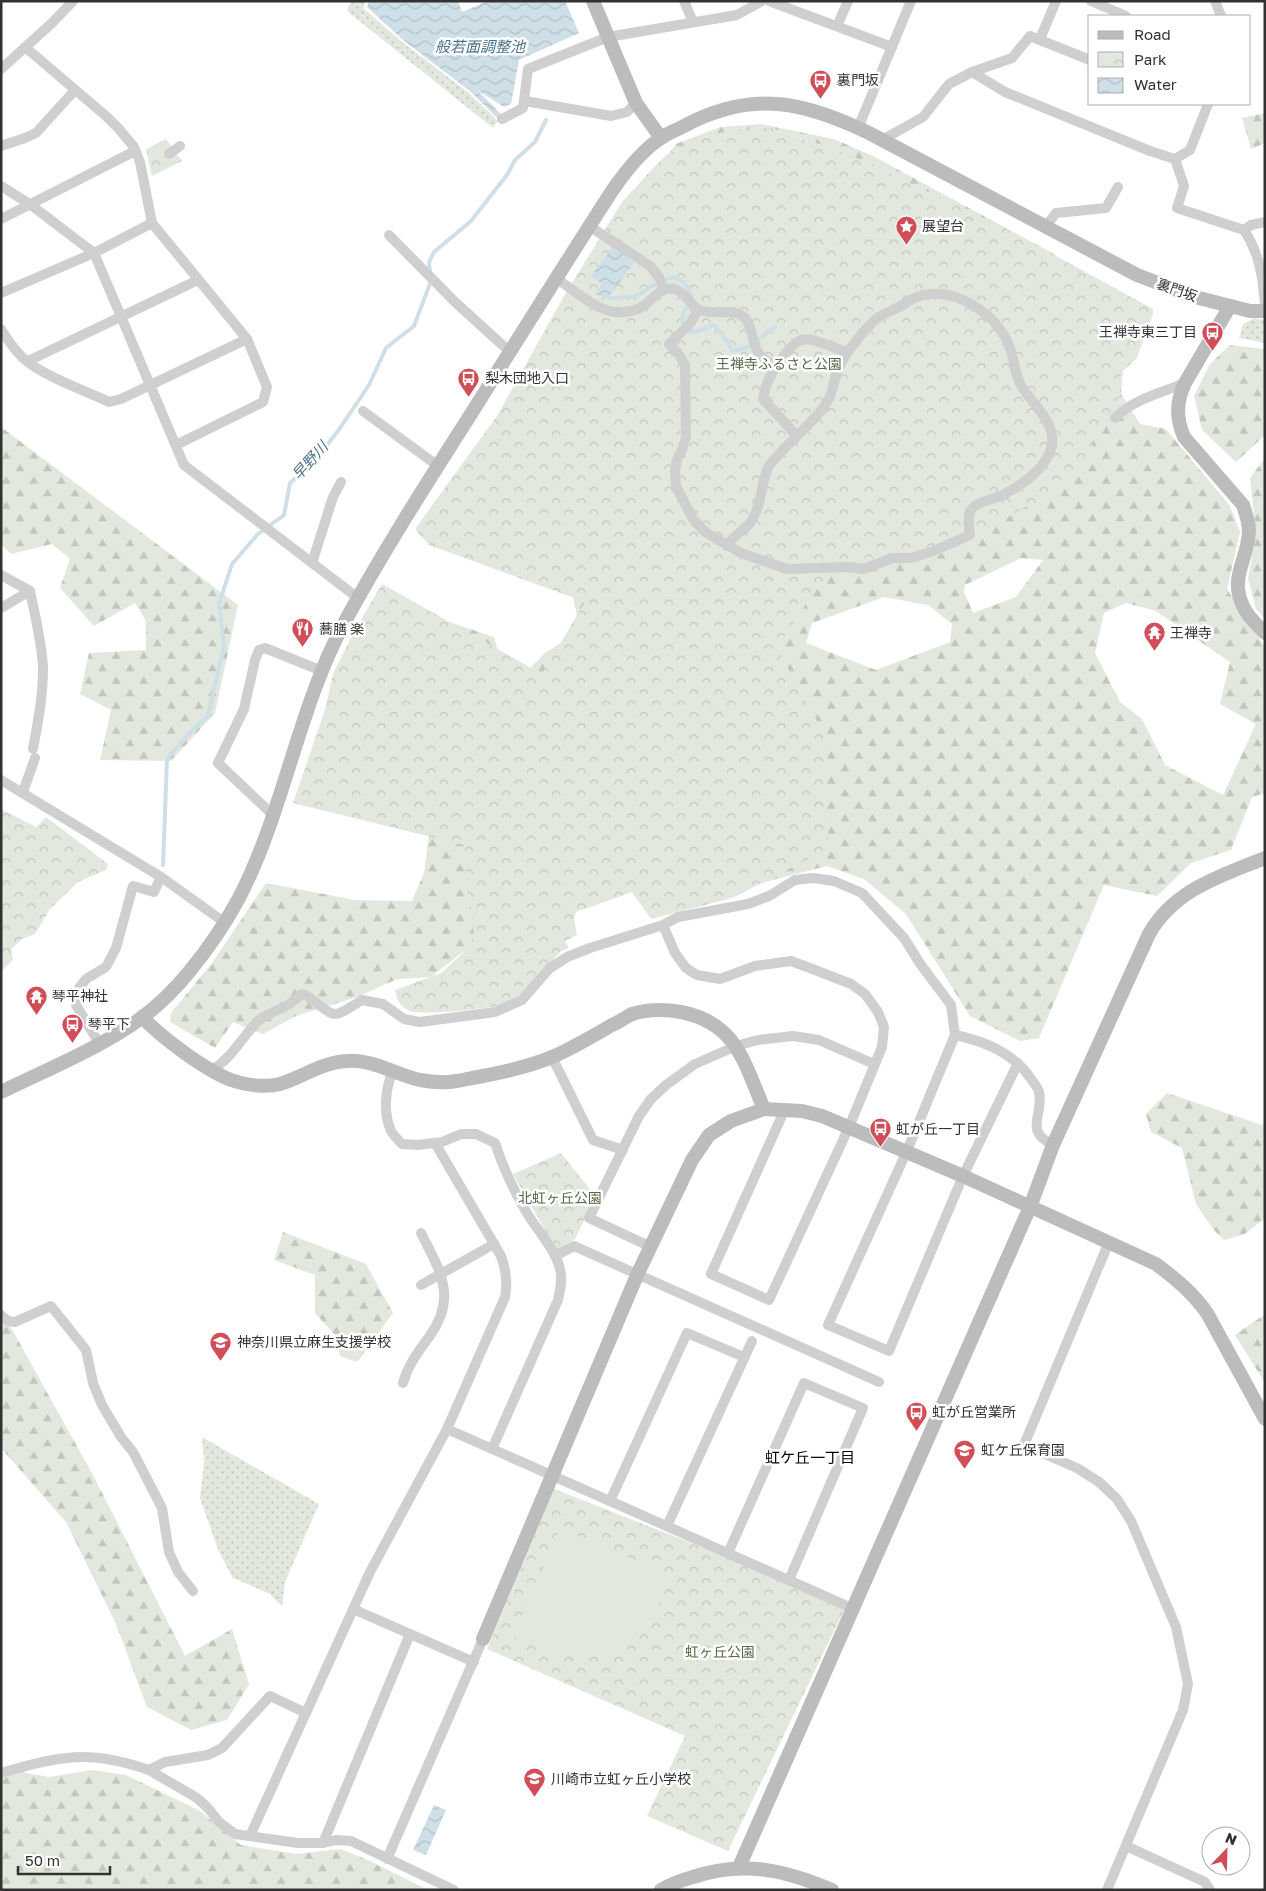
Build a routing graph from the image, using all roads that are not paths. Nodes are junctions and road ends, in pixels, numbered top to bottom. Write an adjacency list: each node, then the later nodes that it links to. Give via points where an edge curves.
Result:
1 (74, 1): 18 (street)
2 (593, 1): 15 (street)
3 (684, 1): 13 (street)
4 (762, 1): 13 (street, via 737,15)
5 (769, 1): 14 (street)
6 (848, 1): 14 (street)
7 (911, 1): 17 (street)
8 (1056, 1): 16 (street)
9 (1091, 1): 11 (street)
10 (1215, 1): 12 (street)
11 (1124, 15)
12 (1221, 15)
13 (693, 22): 15 (street)
14 (838, 26): 17 (street)
15 (608, 37): 23 (street, via 528,69); 24 (street)
16 (1040, 39): 19 (street); 21 (street, via 1030,36 1012,58)
17 (892, 46): 27 (street)
18 (25, 47): 20 (street); 22 (street)
19 (1088, 59)
20 (1, 69)
21 (972, 72): 29 (street, via 949,84 923,117); 34 (street, via 1005,92 1150,152)
22 (75, 90): 30 (street, via 36,133); 32 (street, via 120,129)
23 (525, 101): 24 (street, via 611,116 627,112); 26 (street, via 523,108)
24 (636, 103): 28 (street)
25 (1207, 106): 34 (street, via 1190,150)
26 (502, 119)
27 (858, 128): 28 (street, 裏門坂, via 802,108 755,103 723,108); 29 (street, 裏門坂)
28 (661, 138): 41 (street, 裏門坂, via 627,170)
29 (882, 140): 42 (street, 裏門坂)
30 (1, 146)
31 (180, 146): 33 (street)
32 (135, 151): 37 (street); 40 (street)
33 (169, 154)
34 (1175, 159): 43 (street, via 1184,186 1177,208)
35 (1, 186): 37 (street)
36 (1118, 187): 42 (street, via 1106,208 1056,213)
37 (31, 205): 38 (street); 45 (street)
38 (1, 219)
39 (1265, 222): 43 (street)
40 (152, 223): 45 (street); 47 (street)
41 (589, 226): 46 (street, 裏門坂); 48 (street, via 650,266)
42 (1045, 227): 51 (street, 裏門坂, via 1152,281)
43 (1244, 230): 52 (street, via 1253,243 1262,272)
44 (389, 235): 57 (street)
45 (94, 252): 49 (street); 54 (street)
46 (556, 278): 48 (street, via 600,308 613,312 635,310 644,305 660,291); 57 (street, 裏門坂)
47 (198, 280): 54 (street); 56 (street)
48 (662, 284): 50 (street, via 676,289)
49 (1, 293)
50 (693, 304): 60 (street, via 741,316 749,326 762,357); 69 (street, via 690,324 670,344 685,365 686,437 677,460 676,486 693,519 705,532)
51 (1230, 306): 53 (street, 裏門坂, via 1250,311); 61 (street)
52 (1265, 306)
53 (1265, 310)
54 (121, 317): 59 (street); 62 (street)
55 (1, 329): 59 (street)
56 (247, 339): 62 (street); 66 (street, via 267,387 263,402)
57 (510, 352): 67 (street, 裏門坂)
58 (847, 352): 60 (street, via 815,339 804,339 794,343); 65 (street, via 827,402); 69 (street, via 875,320 919,295 952,296 981,311 997,325 1007,340 1019,380 1049,424 1054,439 1042,468 1003,495 975,506 968,523 970,535 911,558 892,558 864,569 786,569)
59 (28, 361): 62 (street, via 42,371 110,402)
60 (776, 367): 65 (street, via 769,376 763,399)
61 (1185, 383): 64 (street, via 1144,398); 75 (street, via 1177,404 1184,437 1243,505 1248,532 1236,583 1243,609)
62 (150, 384): 66 (street)
63 (364, 411): 67 (street)
64 (1115, 418)
65 (796, 435): 69 (street, via 768,467 758,510 751,523)
66 (176, 445): 70 (street, via 184,465)
67 (438, 466): 73 (street, 裏門坂)
68 (341, 482): 70 (street)
69 (727, 546)
70 (312, 563): 73 (street)
71 (1, 575): 72 (street)
72 (30, 591): 74 (street); 78 (street, via 43,666 42,700 34,754)
73 (358, 598): 76 (street, 裏門坂)
74 (1, 608)
75 (1265, 633)
76 (322, 670): 79 (street, 裏門坂); 79 (street, via 265,648 259,650 244,709 218,763)
77 (1, 780): 78 (street)
78 (23, 792): 81 (street)
79 (273, 815): 82 (street, 裏門坂, via 239,897)
80 (1265, 858): 98 (street, via 1196,887 1177,900 1158,920)
81 (161, 877): 82 (street); 86 (street, via 154,892 133,886 116,948 106,967 86,979 79,988 76,1005)
82 (224, 922): 84 (street, 裏門坂, via 202,956 178,984)
83 (663, 926): 85 (street, via 678,917 748,904 795,880 813,878 846,885 862,893 904,938 951,1005); 90 (street, via 675,953 686,968 697,974 720,979 754,966 791,962 850,984 865,994 884,1027 882,1047); 91 (street, via 567,957 549,969 522,1000 495,1012 420,1022 404,1019 383,1004 362,1000 340,1015 332,1015 302,994 261,1019 235,1050)
84 (142, 1017): 86 (street, 裏門坂); 91 (street, via 165,1038)
85 (955, 1035): 89 (street, via 977,1040); 100 (street)
86 (100, 1043): 93 (street, 裏門坂)
87 (736, 1046): 88 (street, via 724,1031 695,1015 654,1010 632,1014); 90 (street, via 793,1036 819,1040); 94 (street); 99 (street, via 695,1064 666,1085 639,1116)
88 (552, 1057): 92 (street, via 527,1066 454,1081 422,1080); 99 (street, via 593,1140)
89 (1018, 1063): 98 (street, via 1039,1090 1036,1130 1042,1140); 101 (street)
90 (874, 1064): 96 (street)
91 (212, 1070): 92 (street, via 250,1085 278,1085 338,1061 357,1060)
92 (393, 1071): 97 (street, via 386,1104 392,1133 402,1144)
93 (1, 1092)
94 (764, 1109): 95 (street); 106 (street, via 731,1120 710,1135 692,1160)
95 (786, 1109): 96 (street, via 822,1116); 96 (street, via 711,1274 769,1300)
96 (849, 1127): 100 (street)
97 (435, 1143): 105 (street); 107 (street, via 462,1134 476,1134 495,1143 527,1213)
98 (1053, 1145): 102 (street)
99 (622, 1150): 106 (street, via 589,1218)
100 (906, 1153): 101 (street); 101 (street, via 828,1325 889,1351)
101 (964, 1176): 102 (street)
102 (1030, 1207): 104 (street); 126 (street)
103 (421, 1233): 109 (street)
104 (1109, 1242): 116 (street, via 1156,1264 1196,1298); 135 (street, via 1024,1445 1077,1468 1117,1499 1131,1522 1176,1627 1188,1684 1183,1710)
105 (494, 1244): 109 (street); 117 (street, via 501,1256 508,1285)
106 (651, 1247): 108 (street)
107 (555, 1256): 108 (street, via 574,1246); 118 (street, via 562,1285 558,1300)
108 (638, 1273): 114 (street); 119 (street)
109 (442, 1274): 110 (street); 115 (street, via 445,1297 440,1319 409,1366)
110 (421, 1285)
111 (1, 1315): 124 (street, via 15,1322 51,1306 86,1350 102,1405 120,1437 133,1452 162,1508 169,1552 178,1572)
112 (752, 1341): 113 (street)
113 (744, 1358): 120 (street, via 686,1333); 121 (street)
114 (879, 1382)
115 (403, 1383)
116 (1265, 1419)
117 (447, 1429): 118 (street); 125 (street)
118 (492, 1449): 119 (street)
119 (552, 1475): 120 (street); 128 (street)
120 (610, 1501): 121 (street)
121 (667, 1526): 122 (street)
122 (728, 1553): 123 (street); 123 (street, via 804,1383 863,1408)
123 (789, 1580): 126 (street)
124 (193, 1591)
125 (353, 1609): 127 (street); 130 (street)
126 (854, 1609): 137 (street)
127 (410, 1634): 129 (street); 134 (street)
128 (483, 1639): 129 (street)
129 (474, 1662): 136 (street)
130 (306, 1713): 131 (street, via 270,1696 222,1748 208,1755 165,1762); 133 (street)
131 (149, 1770): 132 (street, via 95,1756 43,1761); 133 (street, via 197,1798 234,1834)
132 (1, 1773)
133 (250, 1836): 134 (street)
134 (323, 1843): 136 (street, via 336,1840 351,1842)
135 (1126, 1846): 141 (street); 142 (street, via 1205,1882)
136 (387, 1860): 138 (street)
137 (739, 1867): 139 (street, via 708,1872); 140 (street, via 803,1878)
138 (454, 1890)
139 (661, 1890)
140 (832, 1890)
141 (1107, 1890)
142 (1210, 1890)

